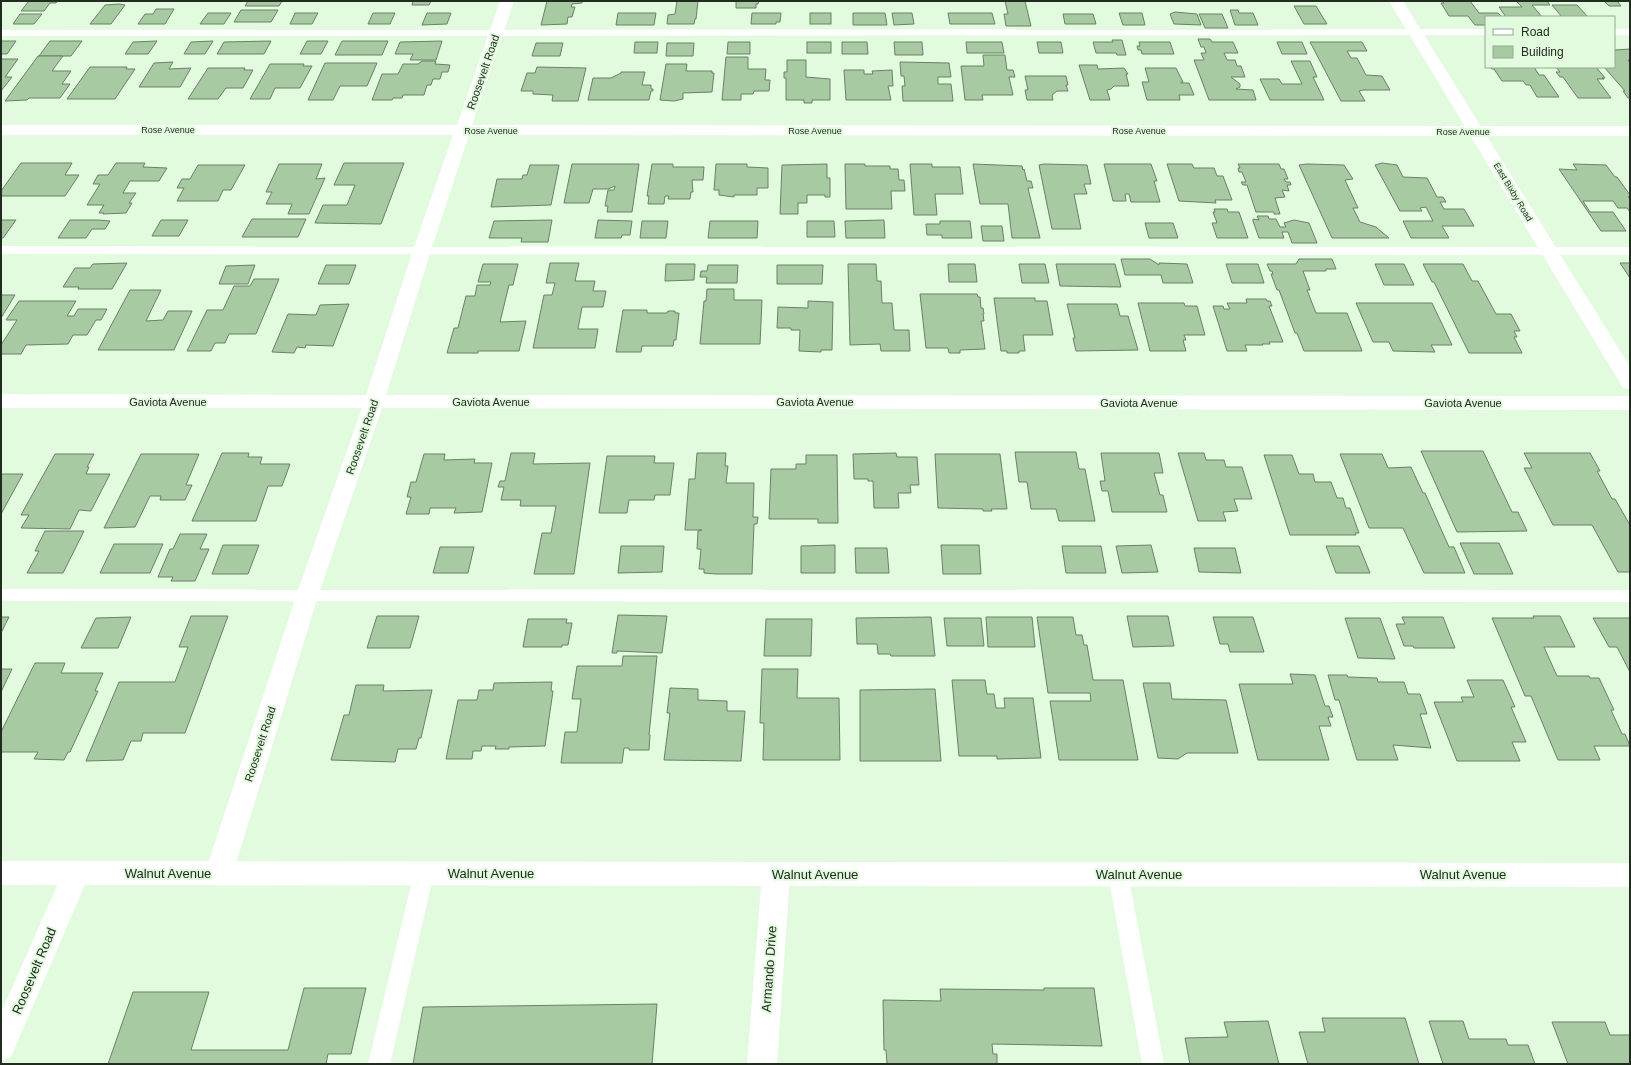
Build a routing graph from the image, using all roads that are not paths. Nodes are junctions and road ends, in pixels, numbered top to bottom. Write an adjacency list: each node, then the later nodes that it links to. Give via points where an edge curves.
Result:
1 (507, 1): 8 (street, Roosevelt Road)
2 (1396, 1): 3 (street, East Bixby Road)
3 (1416, 32): 4 (lane); 8 (lane); 12 (street, East Bixby Road)
4 (1485, 32)
5 (1615, 32): 6 (lane)
6 (1630, 32)
7 (1, 33): 8 (lane)
8 (497, 34): 10 (street, Roosevelt Road)
9 (1, 130): 10 (street, Rose Avenue)
10 (462, 131): 12 (street, Rose Avenue); 14 (street, Roosevelt Road)
11 (1630, 131): 12 (street, Rose Avenue)
12 (1476, 132): 15 (street, East Bixby Road)
13 (1, 250): 14 (lane)
14 (422, 250): 15 (lane); 19 (street, Roosevelt Road)
15 (1548, 251): 16 (lane); 17 (street, East Bixby Road)
16 (1630, 251)
17 (1630, 383)
18 (1, 401): 19 (street, Gaviota Avenue)
19 (374, 402): 20 (street, Gaviota Avenue); 22 (street, Roosevelt Road)
20 (1630, 403)
21 (1, 595): 22 (lane)
22 (307, 596): 23 (lane); 26 (street, Roosevelt Road)
23 (1630, 596)
24 (1, 873): 25 (street, Walnut Avenue)
25 (76, 873): 26 (street, Walnut Avenue); 31 (street, Roosevelt Road)
26 (219, 873): 27 (street, Walnut Avenue)
27 (424, 873): 28 (street, Walnut Avenue); 32 (lane)
28 (776, 874): 29 (street, Walnut Avenue); 33 (street, Armando Drive)
29 (1118, 874): 30 (street, Walnut Avenue); 34 (lane)
30 (1630, 875)
31 (1, 1047)
32 (379, 1064)
33 (762, 1064)
34 (1153, 1064)

